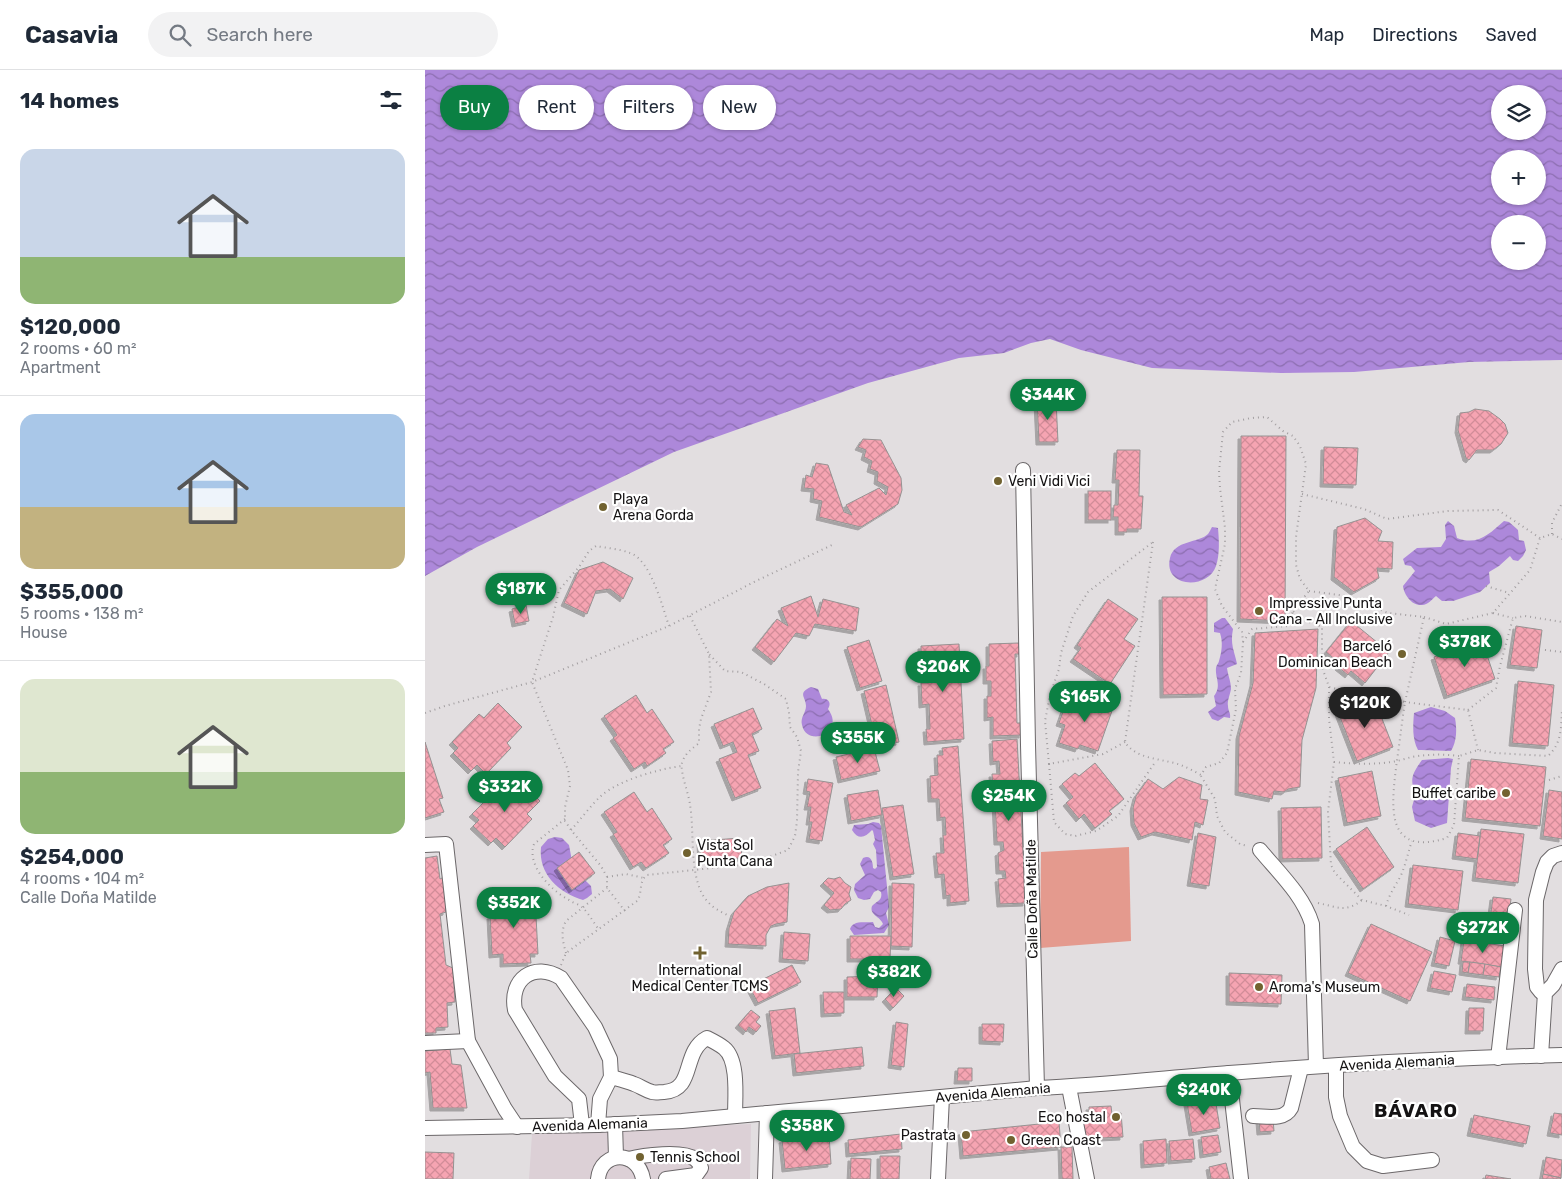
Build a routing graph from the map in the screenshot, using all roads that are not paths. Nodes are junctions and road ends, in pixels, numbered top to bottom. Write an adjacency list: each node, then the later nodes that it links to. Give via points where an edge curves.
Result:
1 (1023, 470): 19 (street, Calle Doña Matilde)
2 (425, 845): 8 (street, via 446,844)
3 (1260, 850): 13 (street, via 1300,898 1312,924)
4 (1562, 853): 7 (street, via 1547,862 1536,900 1535,969 1537,987)
5 (1515, 910): 12 (street)
6 (1562, 969): 7 (street)
7 (1545, 993): 11 (street)
8 (468, 1041): 9 (street); 27 (street)
9 (425, 1043)
10 (1562, 1055): 11 (street, Avenida Alemania)
11 (1541, 1056): 12 (street, Avenida Alemania)
12 (1498, 1058): 14 (street, Avenida Alemania)
13 (1316, 1066): 14 (street, Avenida Alemania); 15 (street, Avenida Alemania)
14 (1336, 1066): 30 (street, via 1335,1098 1340,1116 1353,1147 1367,1161 1383,1166)
15 (1301, 1068): 16 (street, Avenida Alemania); 23 (street, via 1288,1114 1282,1117)
16 (1229, 1073): 18 (street, Avenida Alemania); 37 (street)
17 (611, 1077): 22 (street, via 653,1092 670,1092 677,1089 686,1076 699,1042 707,1038 725,1049 732,1060); 25 (street, via 610,1059 595,1027 567,986 557,975 544,971 526,976 515,991 515,1010 555,1076 579,1099); 26 (street, via 600,1099)
18 (1069, 1087): 19 (street, Avenida Alemania); 36 (street)
19 (1037, 1088): 20 (street, Avenida Alemania)
20 (942, 1097): 21 (street, Avenida Alemania); 35 (street)
21 (767, 1113): 22 (street, Avenida Alemania); 34 (street)
22 (735, 1116): 24 (street, Avenida Alemania)
23 (1253, 1116)
24 (615, 1124): 26 (street, Avenida Alemania); 29 (street)
25 (582, 1125): 26 (street, Avenida Alemania); 27 (street, Avenida Alemania)
26 (598, 1125)
27 (517, 1127): 28 (street, Avenida Alemania)
28 (425, 1128)
29 (623, 1158): 31 (street, via 605,1163); 32 (street, via 639,1167); 33 (street, via 653,1154 687,1155 697,1160 701,1168 696,1175)
30 (1432, 1160)
31 (598, 1179)
32 (643, 1179)
33 (666, 1179)
34 (765, 1179)
35 (938, 1179)
36 (1087, 1179)
37 (1241, 1179)

